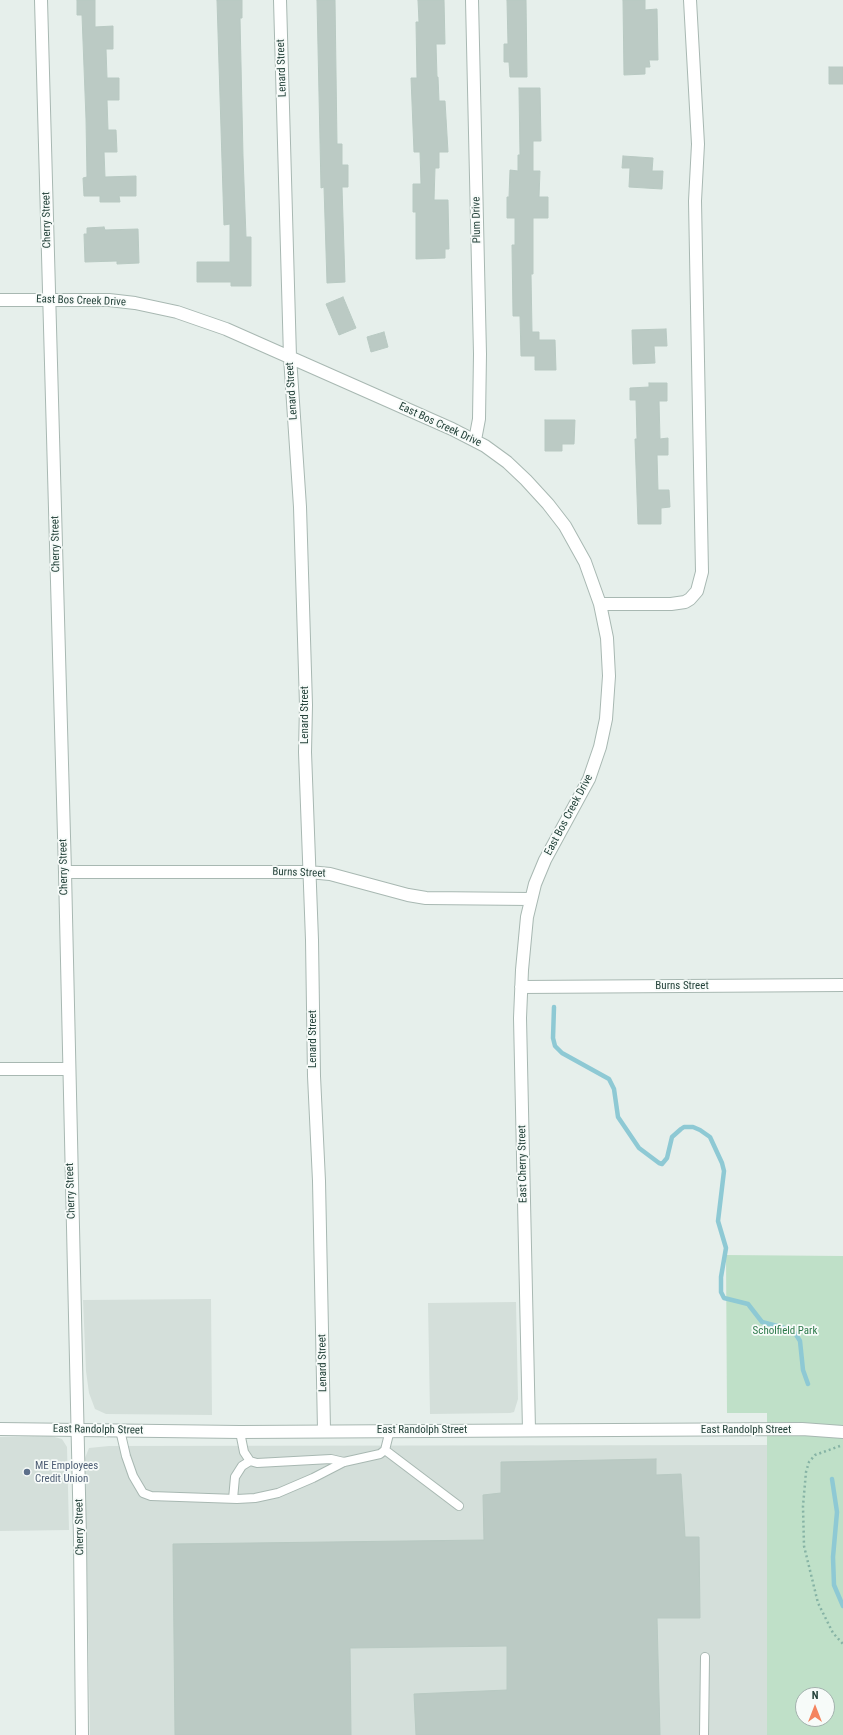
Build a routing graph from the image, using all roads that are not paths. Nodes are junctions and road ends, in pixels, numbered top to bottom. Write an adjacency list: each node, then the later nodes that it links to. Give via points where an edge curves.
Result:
1 (41, 0): 5 (street, Cherry Street)
2 (280, 0): 7 (street, Lenard Street)
3 (472, 0): 8 (street, Plum Drive, via 480,354 479,413)
4 (690, 0): 9 (street, via 698,144 695,201 702,572 697,591 685,602)
5 (49, 299): 6 (street, East Bos Creek Drive); 7 (street, East Bos Creek Drive, via 109,300 152,306 211,323); 10 (street, Cherry Street)
6 (0, 300)
7 (290, 357): 8 (street, East Bos Creek Drive); 11 (street, Lenard Street, via 300,507)
8 (475, 440): 9 (street, East Bos Creek Drive, via 517,470 558,516 580,553)
9 (600, 604): 12 (street, East Bos Creek Drive, via 607,638 609,676 606,719 600,748 589,779 540,869)
10 (64, 872): 11 (street, Burns Street); 16 (street, Cherry Street)
11 (310, 872): 12 (street, Burns Street, via 330,874 418,898); 20 (street, Lenard Street)
12 (530, 899): 14 (street, East Cherry Street)
13 (843, 985): 14 (street, Burns Street)
14 (521, 987): 22 (street, East Cherry Street)
15 (0, 1069): 16 (street)
16 (68, 1069): 18 (street, Cherry Street)
17 (0, 1429): 18 (street, East Randolph Street)
18 (77, 1429): 19 (street, East Randolph Street); 31 (street, Cherry Street)
19 (120, 1430): 23 (street, East Randolph Street); 28 (lane, via 133,1476 143,1493 151,1496)
20 (324, 1430): 21 (street, East Randolph Street); 23 (street, East Randolph Street)
21 (390, 1430): 22 (street, East Randolph Street); 25 (lane)
22 (529, 1430): 24 (street, East Randolph Street, via 802,1429)
23 (240, 1432): 26 (lane, via 244,1452)
24 (843, 1432)
25 (385, 1450): 27 (lane); 29 (lane)
26 (250, 1461): 27 (lane, via 257,1463 331,1459); 28 (lane, via 242,1466 235,1477)
27 (344, 1462): 28 (lane, via 278,1493)
28 (233, 1499)
29 (460, 1506)
30 (705, 1657): 32 (lane)
31 (82, 1735)
32 (704, 1735)

